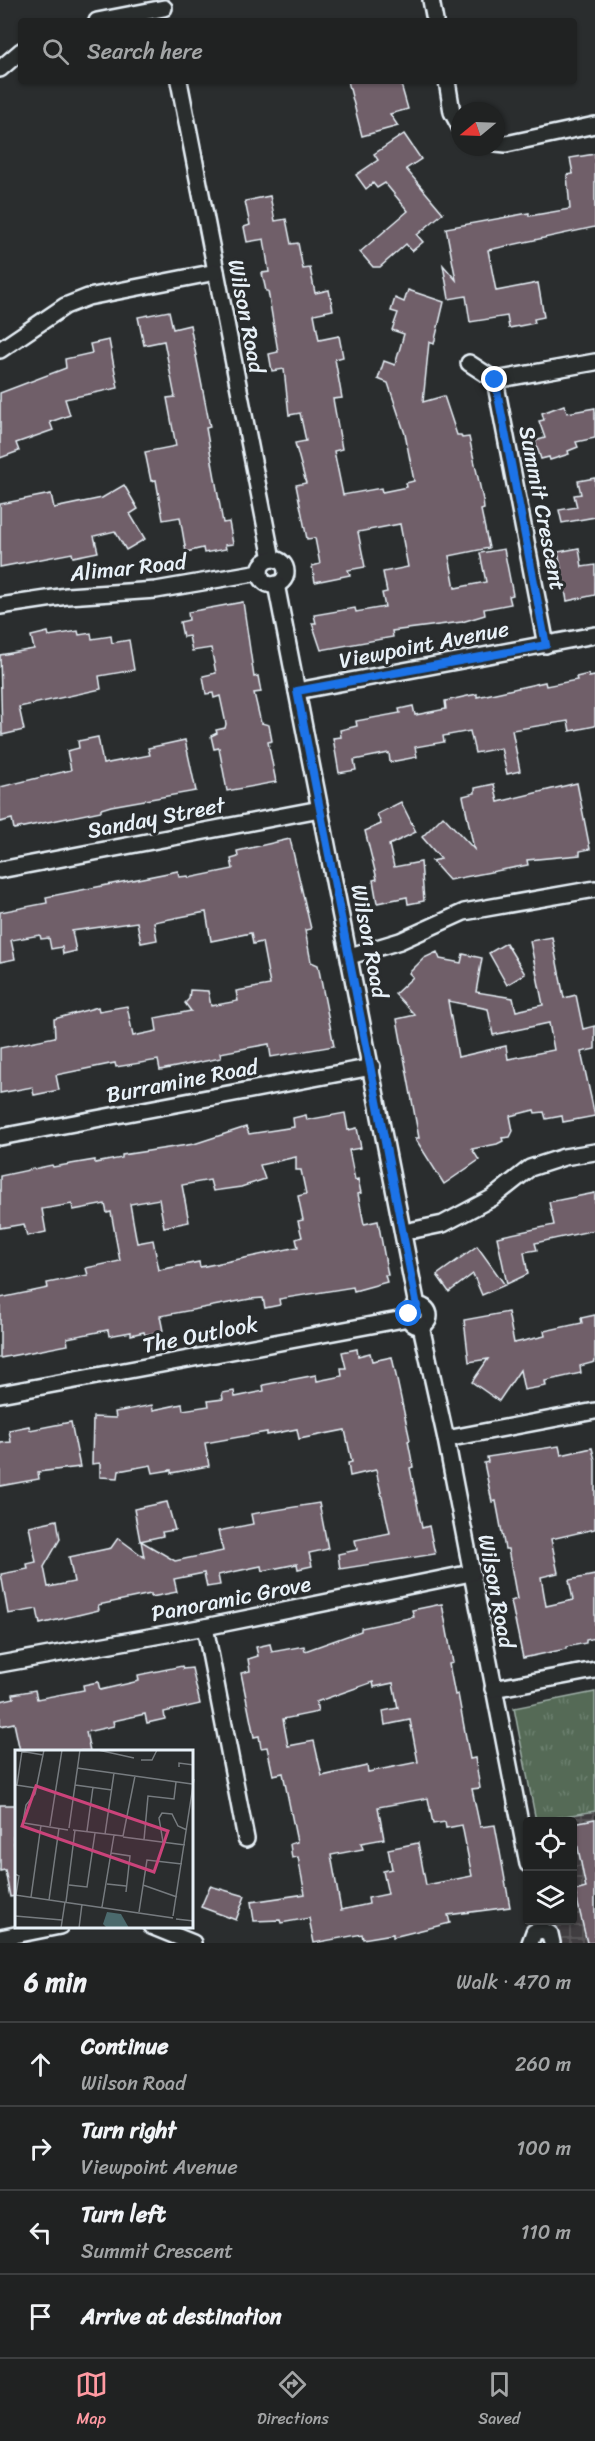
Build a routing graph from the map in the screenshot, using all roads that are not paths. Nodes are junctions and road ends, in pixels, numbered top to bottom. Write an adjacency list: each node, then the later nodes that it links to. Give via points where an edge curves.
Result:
1 (432, 0): 4 (street)
2 (165, 10): 3 (street)
3 (116, 18)
4 (435, 18)
5 (18, 54): 6 (street)
6 (0, 69)
7 (180, 84): 12 (street, Wilson Road)
8 (447, 84): 9 (street)
9 (451, 106)
10 (595, 125): 11 (street)
11 (505, 144)
12 (216, 272): 13 (street, via 88,297 65,306); 17 (street, Wilson Road)
13 (0, 350)
14 (595, 362): 16 (street)
15 (470, 363): 16 (street)
16 (495, 380): 22 (street, Summit Crescent)
17 (272, 559): 18 (street, via 264,563); 19 (street, via 280,561 286,572)
18 (260, 572): 19 (street, via 264,580); 20 (street, Alimar Road, via 156,590 67,596)
19 (276, 584): 23 (street, Wilson Road)
20 (0, 606)
21 (595, 635): 22 (street, Viewpoint Avenue)
22 (546, 645): 23 (street, Viewpoint Avenue)
23 (297, 691): 24 (street, Wilson Road)
24 (320, 809): 25 (street, Sanday Street); 27 (street, Wilson Road)
25 (0, 870)
26 (595, 889): 27 (street, via 464,912 400,941)
27 (350, 956): 28 (street, Wilson Road)
28 (372, 1068): 29 (street, Burramine Road); 31 (street, Wilson Road)
29 (0, 1137)
30 (595, 1152): 31 (street, via 530,1168 492,1198 443,1224)
31 (404, 1232): 32 (street, Wilson Road)
32 (416, 1317): 33 (street, The Outlook); 35 (street, Wilson Road)
33 (0, 1394)
34 (595, 1411): 35 (street)
35 (446, 1439): 36 (street, Wilson Road)
36 (471, 1573): 37 (street, Panoramic Grove); 40 (street, Wilson Road)
37 (205, 1627): 38 (street, Panoramic Grove); 41 (street)
38 (0, 1665)
39 (595, 1670): 40 (street)
40 (493, 1689): 42 (street, Wilson Road)
41 (246, 1839)
42 (523, 1839)
43 (54, 1928): 47 (street)
44 (157, 1928): 48 (street)
45 (535, 1931): 49 (street, via 550,1934)
46 (0, 1938): 47 (street)
47 (27, 1938)
48 (193, 1943)
49 (552, 1943)

